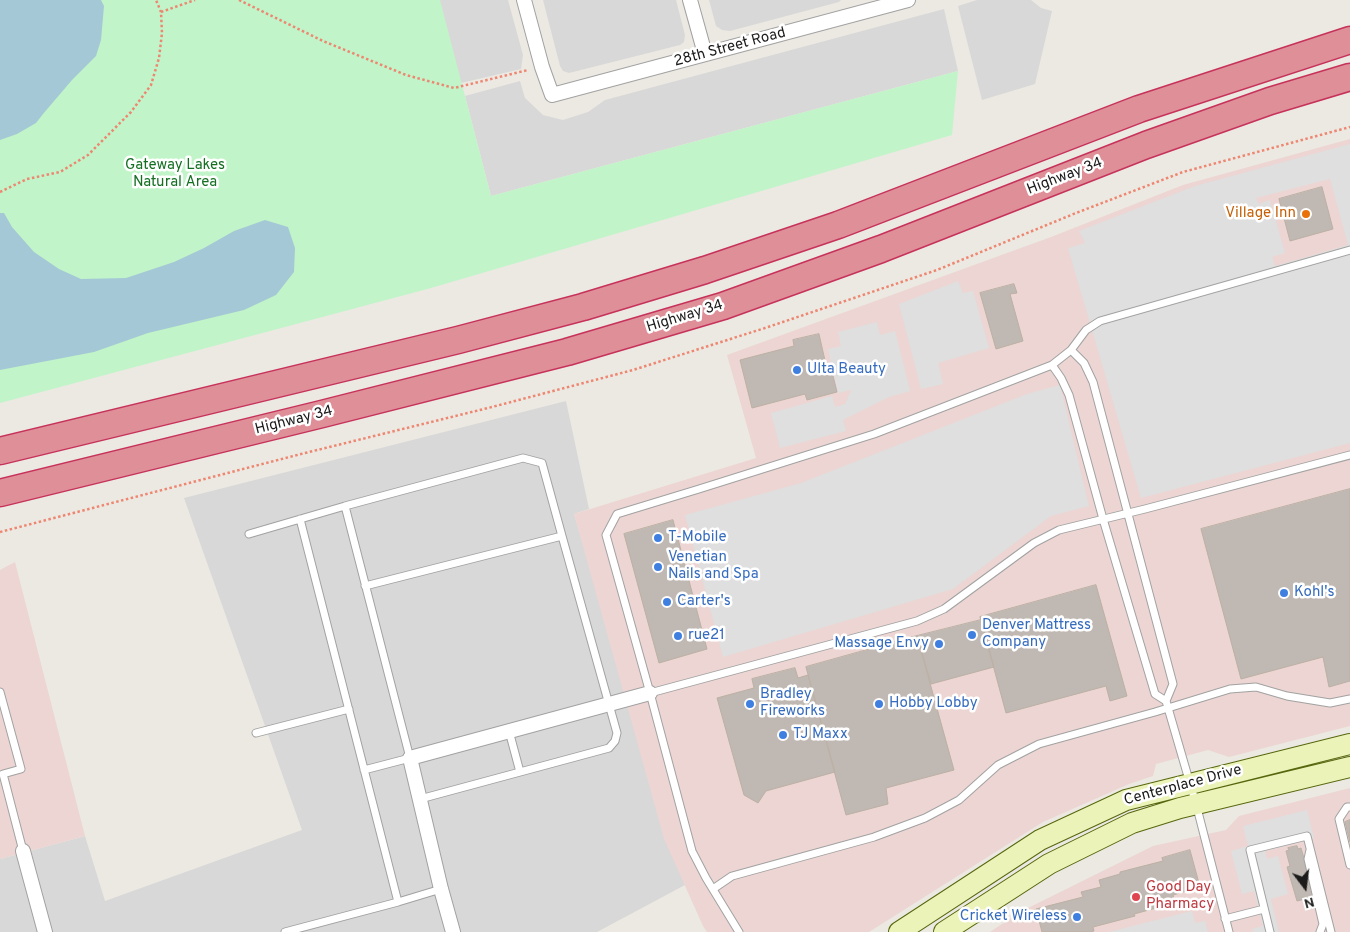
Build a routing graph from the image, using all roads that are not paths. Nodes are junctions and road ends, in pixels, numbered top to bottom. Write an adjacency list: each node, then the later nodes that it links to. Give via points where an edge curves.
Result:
1 (524, 0): 6 (street, 28th Street Road, via 552,94)
2 (690, 0): 6 (street)
3 (908, 0): 4 (street, 28th Street Road)
4 (864, 6): 6 (street, 28th Street Road)
5 (1350, 40): 8 (highway, via 1139,109)
6 (705, 54)
7 (1350, 78): 9 (highway, Highway 34, via 1270,101 1146,145)
8 (980, 170): 9 (highway); 13 (highway, via 838,225 583,307)
9 (993, 205): 15 (highway, Highway 34, via 723,306 567,352)
10 (1350, 250): 11 (lane, via 1100,321 1086,330)
11 (1071, 350): 12 (lane); 17 (lane, via 1084,363 1093,382)
12 (1052, 365): 19 (lane, via 1069,395); 24 (lane, via 874,434 617,514 606,535)
13 (0, 451)
14 (1350, 454): 17 (lane)
15 (0, 493)
16 (345, 506): 18 (lane); 21 (lane, via 523,458 542,463); 22 (lane)
17 (1128, 513): 19 (lane); 26 (lane, via 1173,684)
18 (300, 519): 20 (lane); 28 (lane)
19 (1103, 519): 24 (lane, via 1059,530 1034,543 944,609 918,621); 26 (lane, via 1155,694)
20 (249, 534)
21 (562, 536): 22 (lane); 27 (lane)
22 (365, 586): 32 (lane)
23 (0, 692): 36 (lane, via 21,769)
24 (650, 694): 27 (street); 45 (lane, via 692,851)
25 (1350, 699): 26 (lane, via 1330,703 1256,687 1230,689)
26 (1167, 704): 37 (lane); 45 (lane, via 1039,744 998,765 960,800 925,818 874,837 732,876)
27 (609, 705): 29 (street); 35 (lane, via 617,733 609,748)
28 (349, 709): 30 (lane); 34 (lane)
29 (509, 731): 32 (street); 35 (lane)
30 (256, 733)
31 (1350, 744): 37 (street, Centerplace Drive)
32 (410, 758): 34 (lane); 38 (street)
33 (1350, 767): 39 (street, Centerplace Drive)
34 (364, 770): 46 (lane)
35 (520, 772): 38 (lane)
36 (2, 774): 42 (lane)
37 (1190, 783): 39 (lane); 54 (street, Centerplace Drive, via 1126,800 1040,840)
38 (420, 799): 44 (street)
39 (1196, 804): 48 (lane); 55 (street, Centerplace Drive, via 1132,823 1049,864)
40 (1350, 806): 43 (lane, via 1339,819)
41 (1310, 848): 47 (lane, via 1307,836 1250,850); 58 (lane, via 1308,859 1323,924); 59 (lane)
42 (23, 851): 50 (street)
43 (1350, 865)
44 (441, 889): 46 (lane); 52 (street)
45 (713, 889): 53 (lane)
46 (398, 902): 51 (lane)
47 (1264, 909): 48 (lane); 49 (lane)
48 (1225, 919): 56 (lane)
49 (1269, 929): 57 (lane)
50 (46, 932)
51 (285, 932)
52 (453, 932)
53 (739, 932)
54 (899, 932)
55 (944, 932)
56 (1229, 932)
57 (1274, 932)
58 (1320, 932)
59 (1331, 932)

